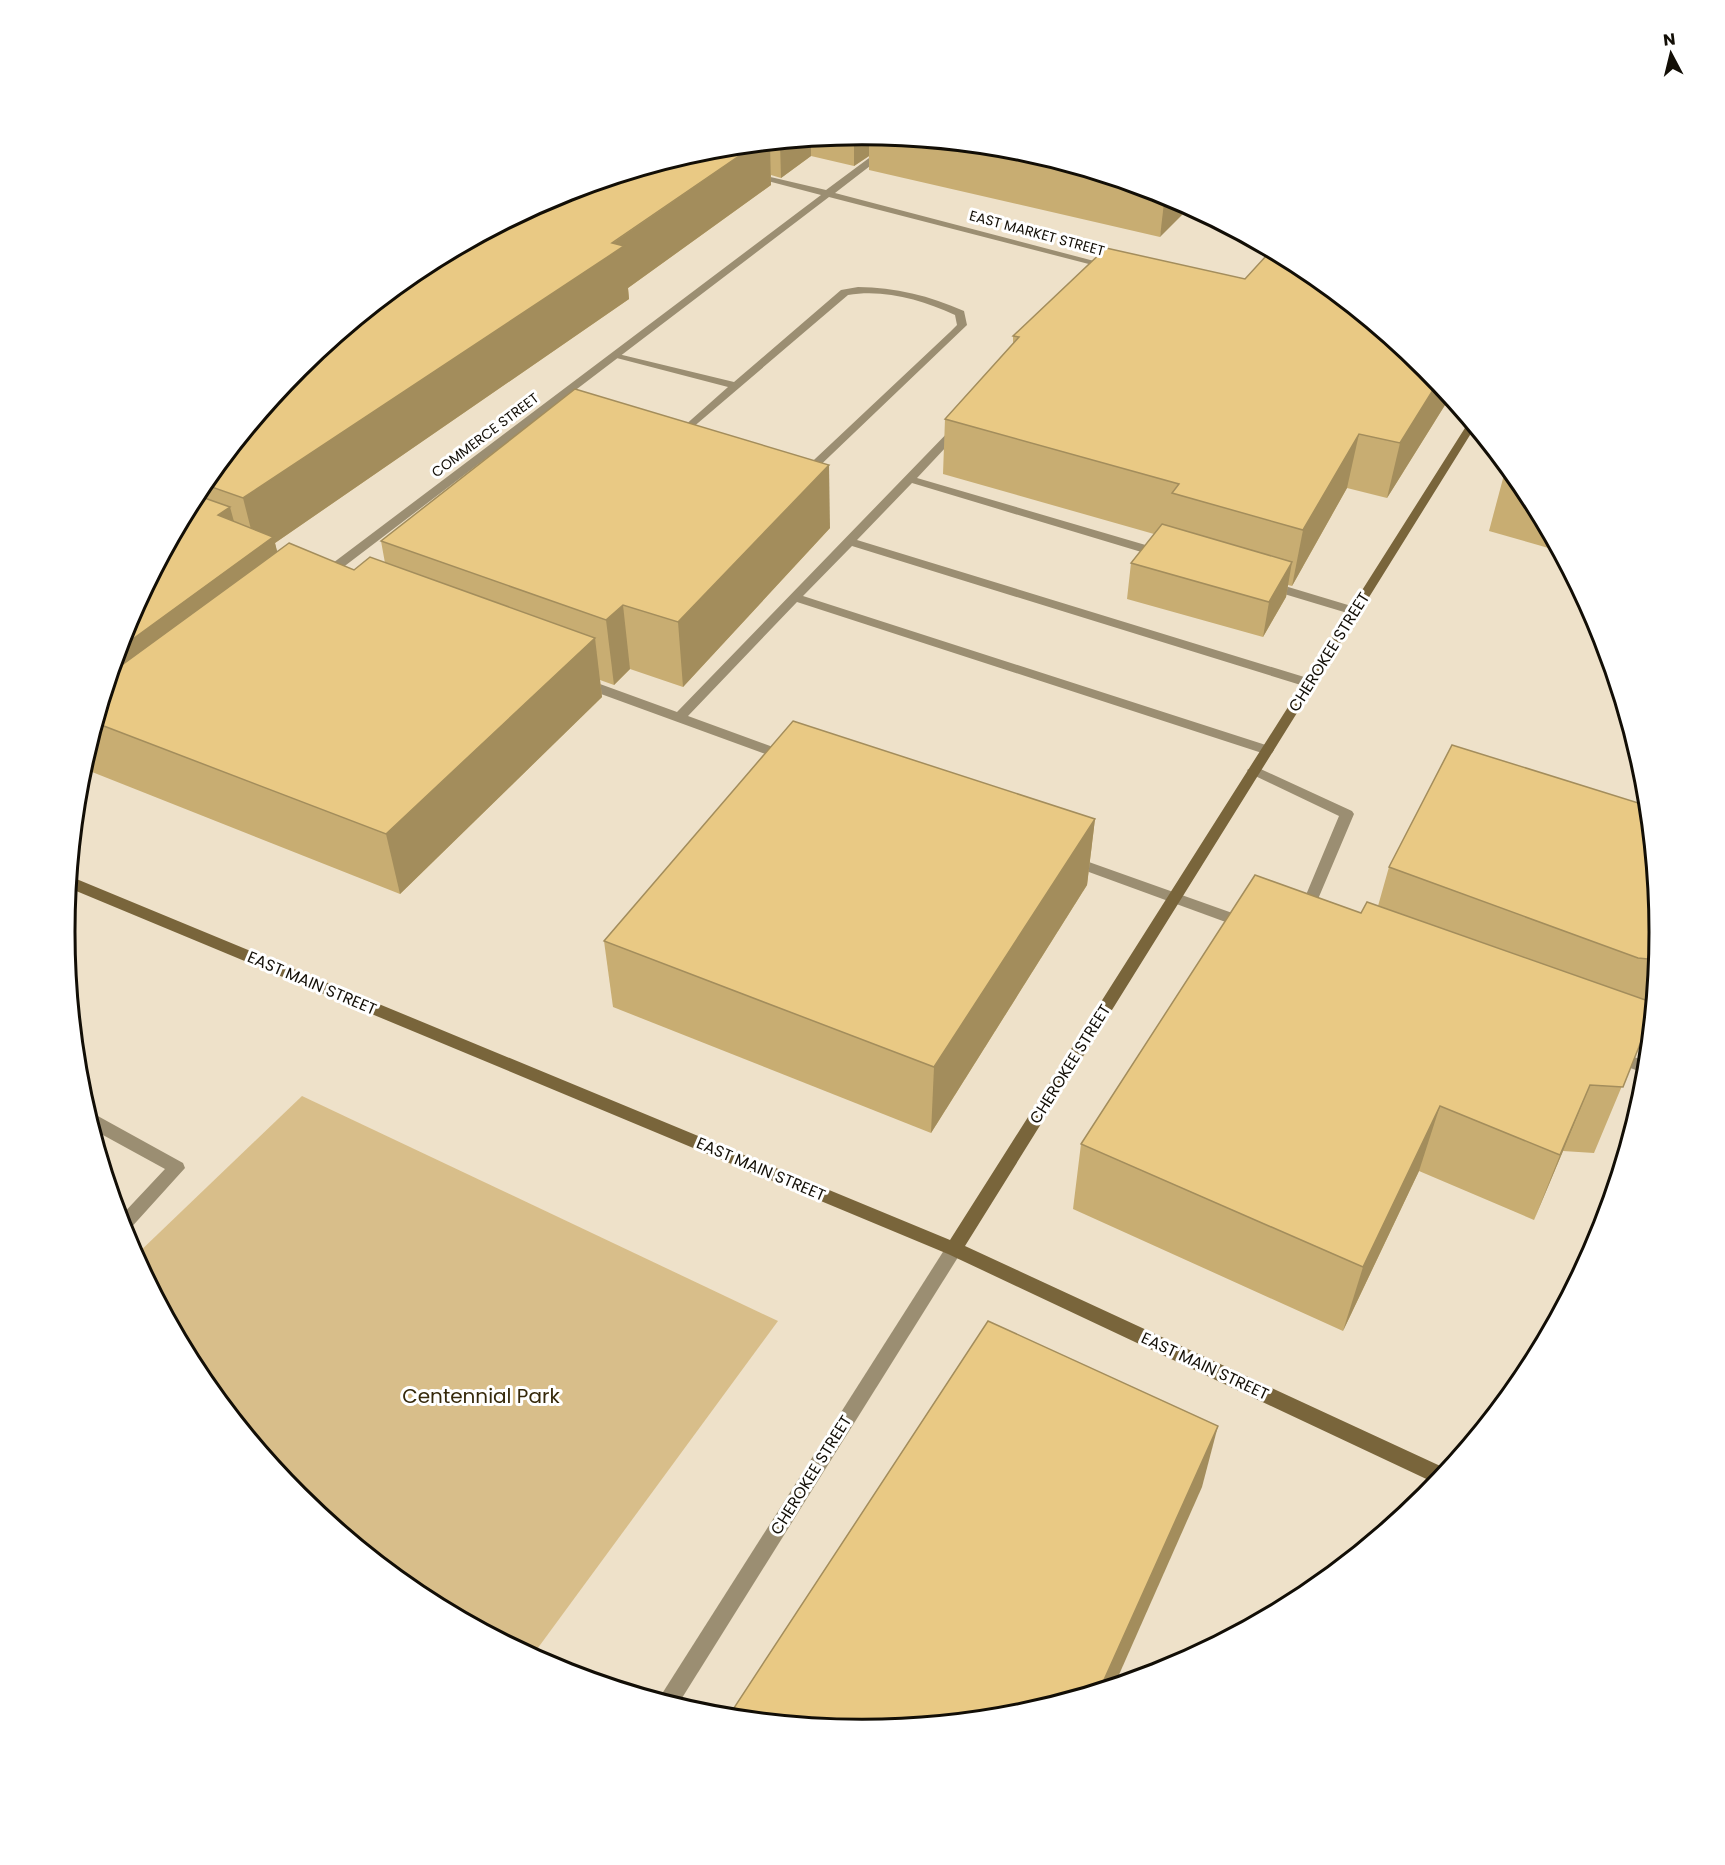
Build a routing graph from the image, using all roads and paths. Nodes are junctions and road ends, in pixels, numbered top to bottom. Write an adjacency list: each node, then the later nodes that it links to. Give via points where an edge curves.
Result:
1 (891, 146): 3 (street, COMMERCE STREET)
2 (738, 171): 3 (street, EAST MARKET STREET)
3 (829, 193): 4 (street, EAST MARKET STREET); 5 (street, COMMERCE STREET)
4 (1111, 270)
5 (615, 356): 6 (street); 15 (street, COMMERCE STREET)
6 (735, 386): 9 (street, via 682,432 674,442); 10 (street, via 845,292 860,288 882,290 960,314 962,325 954,334 817,465 800,478)
7 (966, 419): 11 (street)
8 (1468, 429): 17 (main road, CHEROKEE STREET)
9 (680, 446)
10 (792, 477)
11 (910, 479): 12 (street); 13 (street)
12 (851, 542): 16 (street); 19 (street)
13 (1172, 557)
14 (1252, 580): 17 (street)
15 (318, 586)
16 (794, 597): 20 (street); 21 (street)
17 (1354, 611): 19 (main road, CHEROKEE STREET)
18 (568, 677): 20 (street)
19 (1309, 682): 21 (main road, CHEROKEE STREET)
20 (679, 718): 22 (street)
21 (1267, 750): 23 (main road, CHEROKEE STREET)
22 (802, 763)
23 (1254, 770): 26 (main road, CHEROKEE STREET); 27 (street, via 1347,814)
24 (1062, 857): 26 (street)
25 (77, 885): 35 (main road, EAST MAIN STREET)
26 (1174, 898): 29 (street); 35 (main road, CHEROKEE STREET)
27 (1308, 908): 28 (street); 30 (street)
28 (1327, 914)
29 (1261, 929)
30 (1298, 930)
31 (1604, 1052): 32 (street)
32 (1638, 1065)
33 (99, 1125): 34 (street, via 177,1168)
34 (129, 1218)
35 (954, 1249): 36 (main road, EAST MAIN STREET); 37 (street, CHEROKEE STREET)
36 (1435, 1472)
37 (671, 1696)

